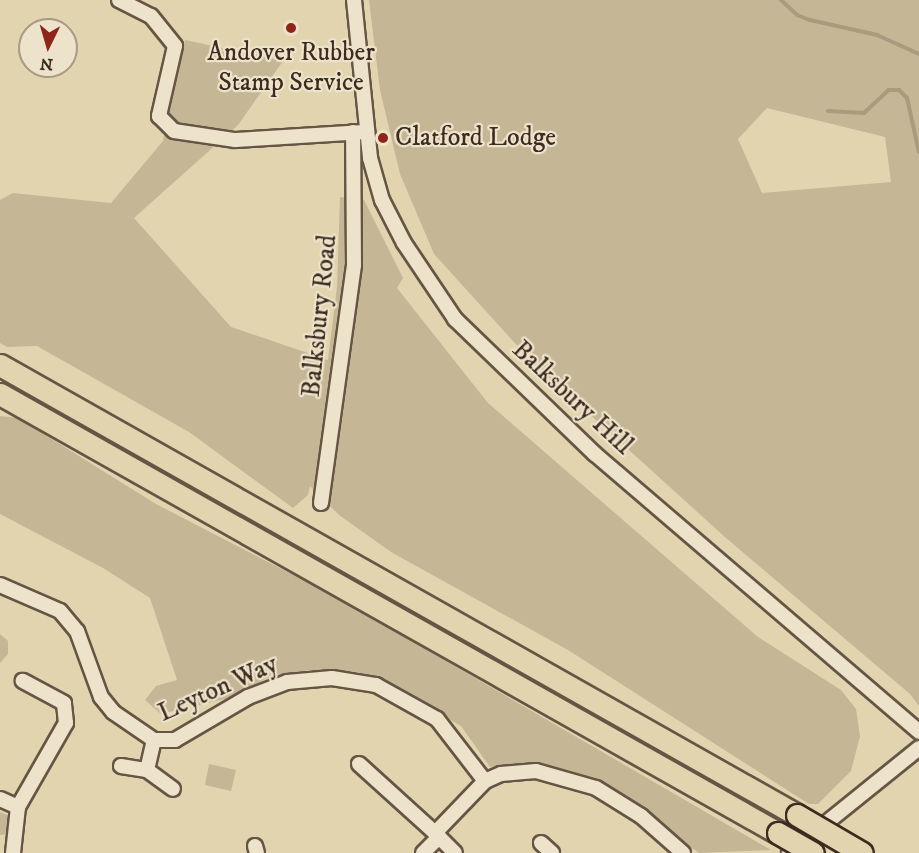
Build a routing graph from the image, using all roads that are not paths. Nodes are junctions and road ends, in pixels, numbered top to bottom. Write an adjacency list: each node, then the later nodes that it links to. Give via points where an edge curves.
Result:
1 (119, 0): 3 (street, via 151,16 175,46 159,116 174,131 235,140)
2 (354, 0): 3 (street, Balksbury Hill)
3 (360, 132): 6 (street, Balksbury Road, via 354,265); 9 (street, Balksbury Hill, via 382,200 404,243 455,319 595,454)
4 (0, 364): 28 (highway, bridge)
5 (0, 394): 27 (highway, bridge)
6 (321, 503)
7 (0, 585): 10 (street, Leyton Way, via 60,611 77,631 102,697 113,712)
8 (23, 681): 18 (street, via 64,703 66,723)
9 (919, 732)
10 (154, 741): 14 (street); 15 (street, Leyton Way, via 175,740 248,697 287,682 349,680 376,685 422,708 458,743)
11 (919, 748): 26 (street)
12 (359, 764): 19 (street)
13 (121, 766): 14 (street)
14 (147, 770): 16 (street)
15 (485, 781): 19 (street); 25 (street, via 501,774 536,771 596,788 641,816)
16 (173, 789)
17 (0, 799): 18 (street)
18 (18, 807): 21 (street)
19 (437, 835): 22 (street); 23 (street)
20 (542, 843): 24 (street)
21 (12, 853)
22 (423, 853)
23 (455, 853)
24 (552, 853)
25 (683, 853)
26 (789, 853)
27 (813, 853)
28 (862, 853)

